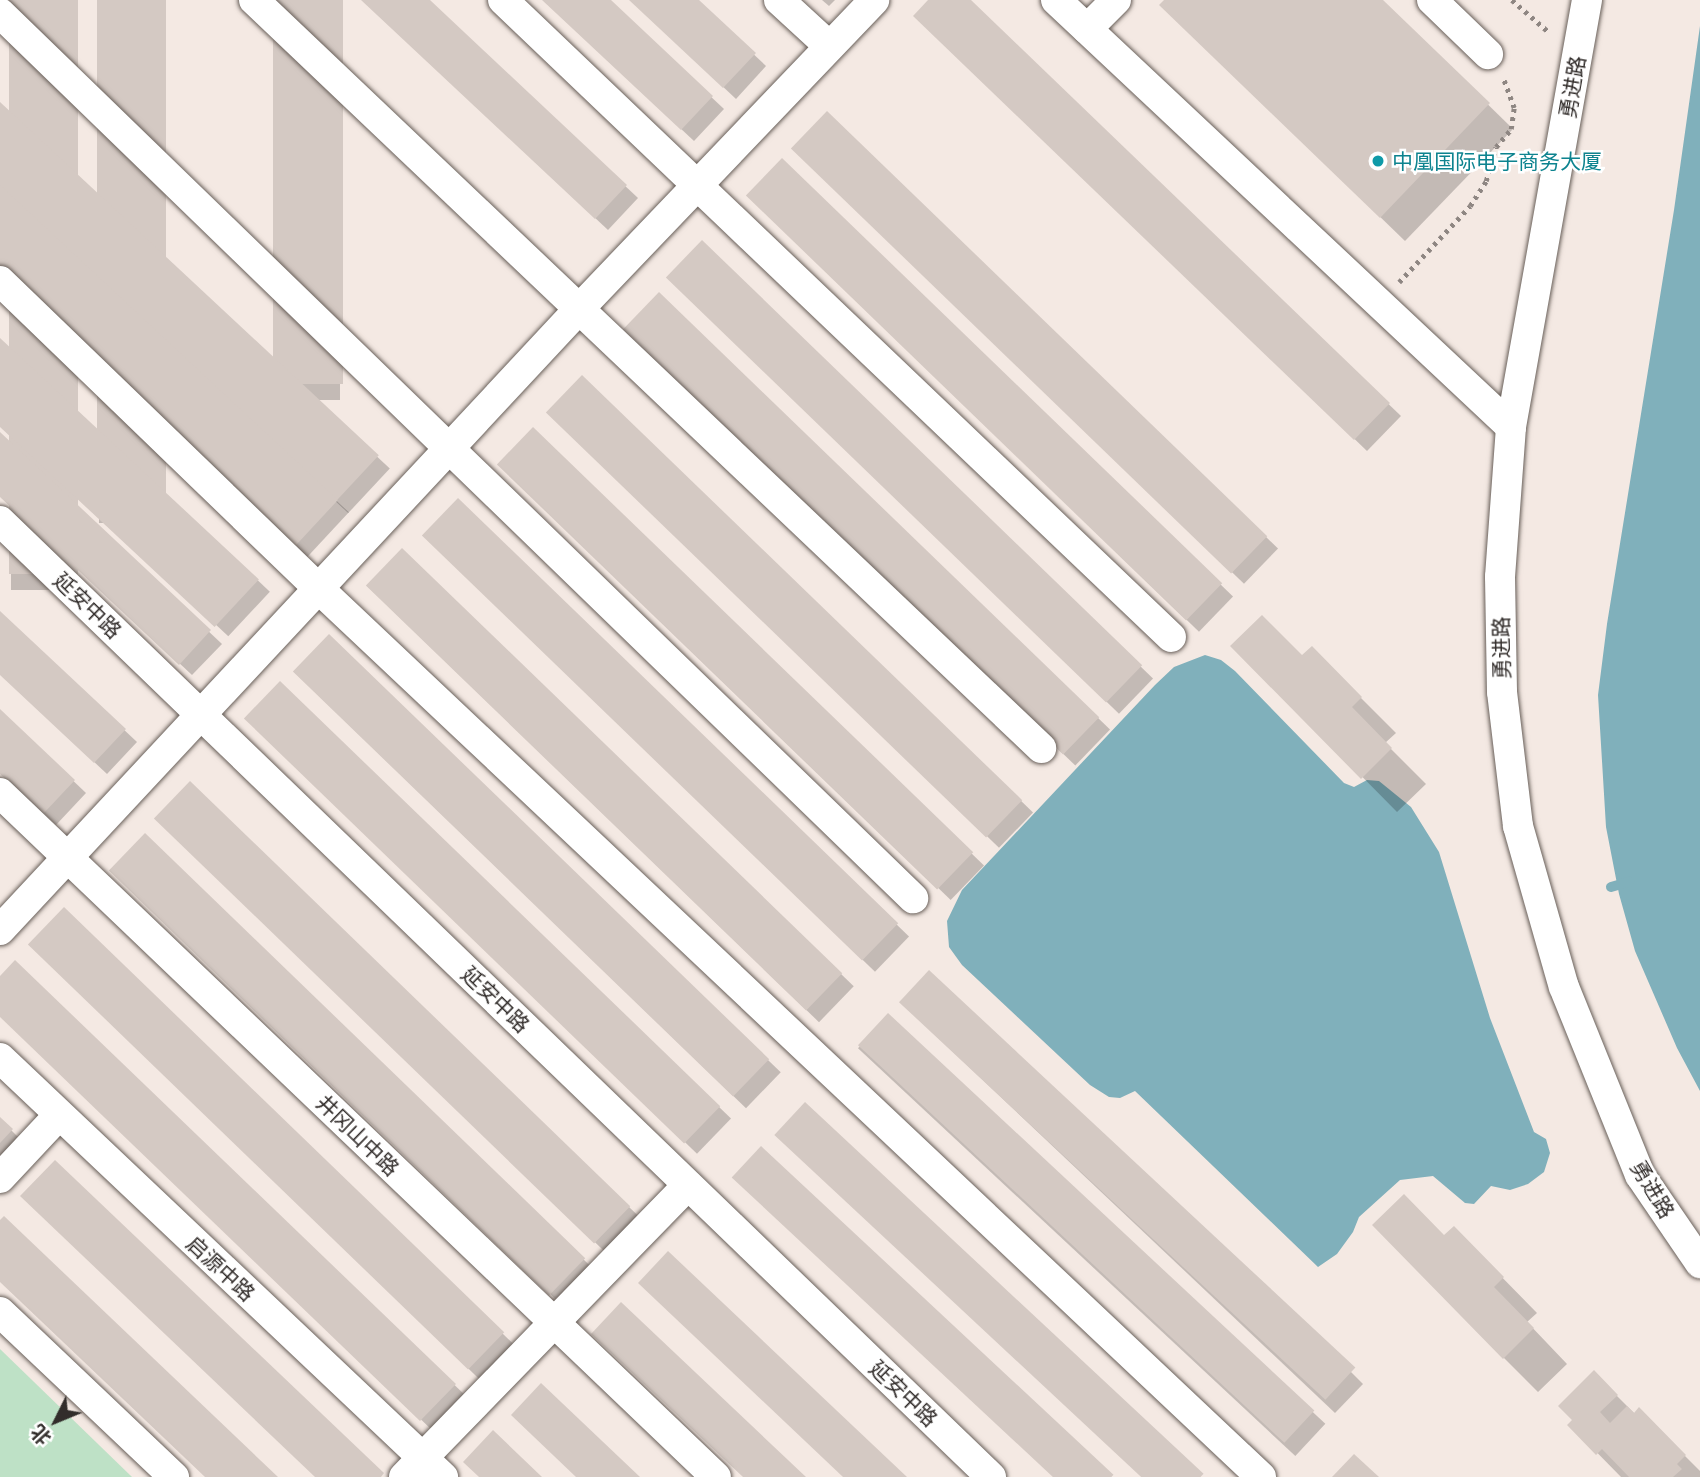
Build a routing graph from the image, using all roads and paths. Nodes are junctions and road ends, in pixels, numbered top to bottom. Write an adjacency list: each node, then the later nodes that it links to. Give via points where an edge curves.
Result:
1 (254, 0): 18 (street)
2 (503, 0): 15 (street)
3 (779, 0): 12 (street)
4 (873, 0): 12 (street)
5 (1056, 0): 11 (street)
6 (1116, 0): 11 (street)
7 (1432, 0): 13 (street)
8 (1511, 0): 14 (path)
9 (1587, 0): 14 (street, 勇进路)
10 (0, 13): 20 (street)
11 (1087, 29): 17 (street)
12 (829, 46): 15 (street)
13 (1488, 54): 17 (path, via 1510,89 1514,108 1511,128 1496,147 1486,181 1470,206)
14 (1577, 56): 19 (street, 勇进路)
15 (698, 183): 18 (street); 23 (street)
16 (0, 281): 22 (street)
17 (1379, 303): 19 (street)
18 (580, 308): 20 (street); 25 (street)
19 (1511, 427): 34 (street, 勇进路, via 1500,577 1502,692 1518,826 1564,987 1640,1174)
20 (449, 447): 22 (street); 28 (street)
21 (0, 521): 24 (street, 延安中路)
22 (318, 588): 24 (street); 41 (street)
23 (1171, 637)
24 (200, 713): 27 (street); 33 (street, 延安中路)
25 (1041, 748)
26 (0, 793): 27 (street, 井冈山中路)
27 (68, 857): 29 (street); 36 (street, 井冈山中路)
28 (913, 898)
29 (0, 930)
30 (0, 1058): 31 (street, 启源中路)
31 (59, 1115): 32 (street); 37 (street, 启源中路)
32 (0, 1178)
33 (688, 1185): 36 (street); 40 (street, 延安中路)
34 (1700, 1263)
35 (0, 1312): 38 (street)
36 (555, 1323): 37 (street); 39 (street, 井冈山中路)
37 (423, 1471)
38 (174, 1477)
39 (716, 1477)
40 (991, 1477)
41 (1261, 1477)

